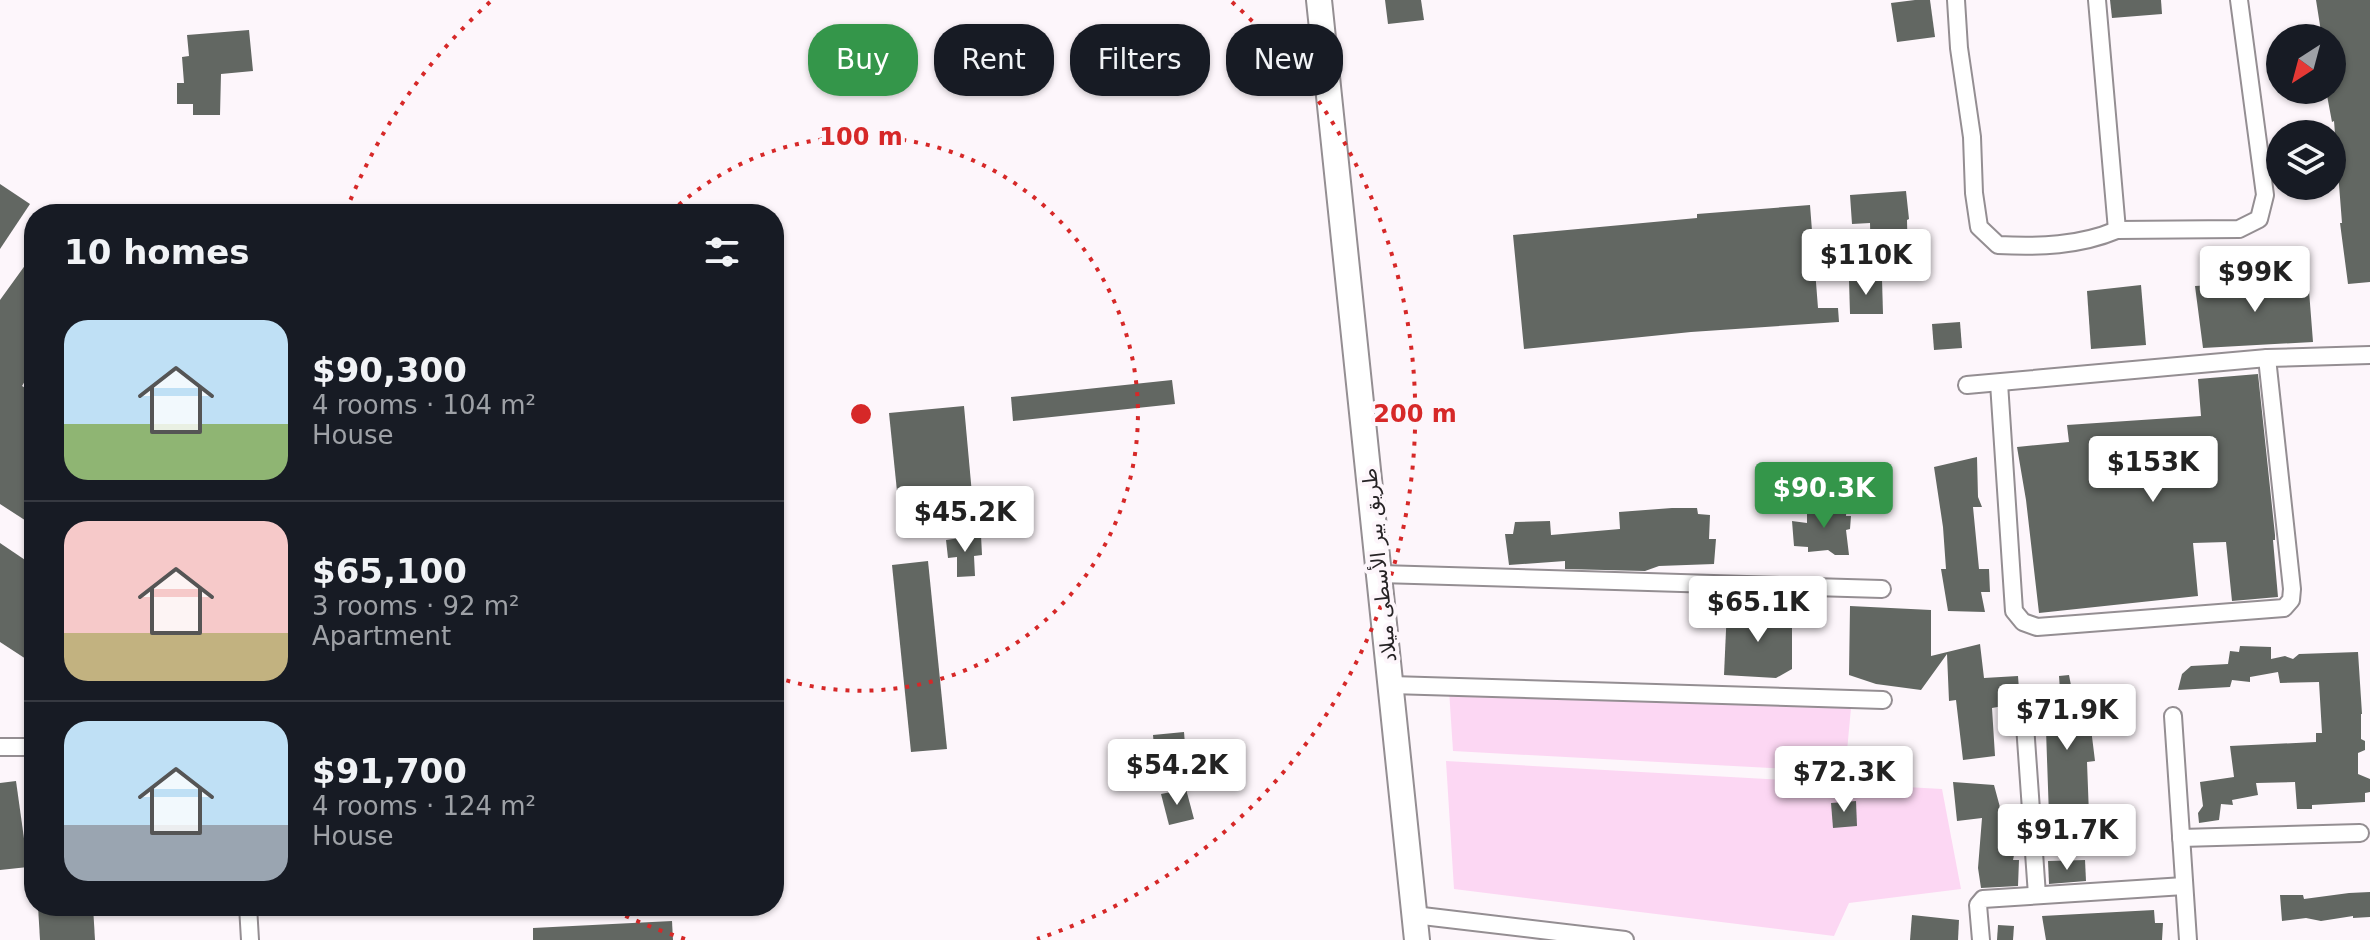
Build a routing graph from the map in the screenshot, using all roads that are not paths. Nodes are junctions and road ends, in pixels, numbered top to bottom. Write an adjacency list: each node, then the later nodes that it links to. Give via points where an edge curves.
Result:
1 (1319, 0): 10 (main road, طريق بير الأسطى ميلاد)
2 (1956, 0): 5 (street, via 1979,227 1998,245 2034,247)
3 (2097, 0): 5 (street)
4 (2239, 0): 5 (street, via 2265,195 2259,219 2239,229)
5 (2117, 230)
6 (2370, 355): 7 (street)
7 (2267, 358): 8 (street); 8 (street, via 2292,589 2284,608 2037,627 2023,622 2014,611)
8 (1999, 383): 9 (street)
9 (1967, 385)
10 (1380, 574): 11 (street); 12 (main road, طريق بير الأسطى ميلاد)
11 (1882, 589)
12 (1391, 685): 13 (street); 22 (main road, طريق بير الأسطى ميلاد)
13 (1883, 700)
14 (2173, 716): 19 (street)
15 (2025, 725): 21 (street)
16 (0, 747): 17 (street)
17 (24, 747)
18 (2360, 833): 19 (street)
19 (2181, 838): 20 (street)
20 (2184, 886): 21 (street); 28 (street)
21 (2037, 895): 27 (street, via 1983,899 1978,905)
22 (1414, 915): 25 (main road, طريق بير الأسطى ميلاد); 26 (street)
23 (249, 916): 24 (street)
24 (250, 940)
25 (1417, 940)
26 (1625, 940)
27 (1981, 940)
28 (2188, 940)

